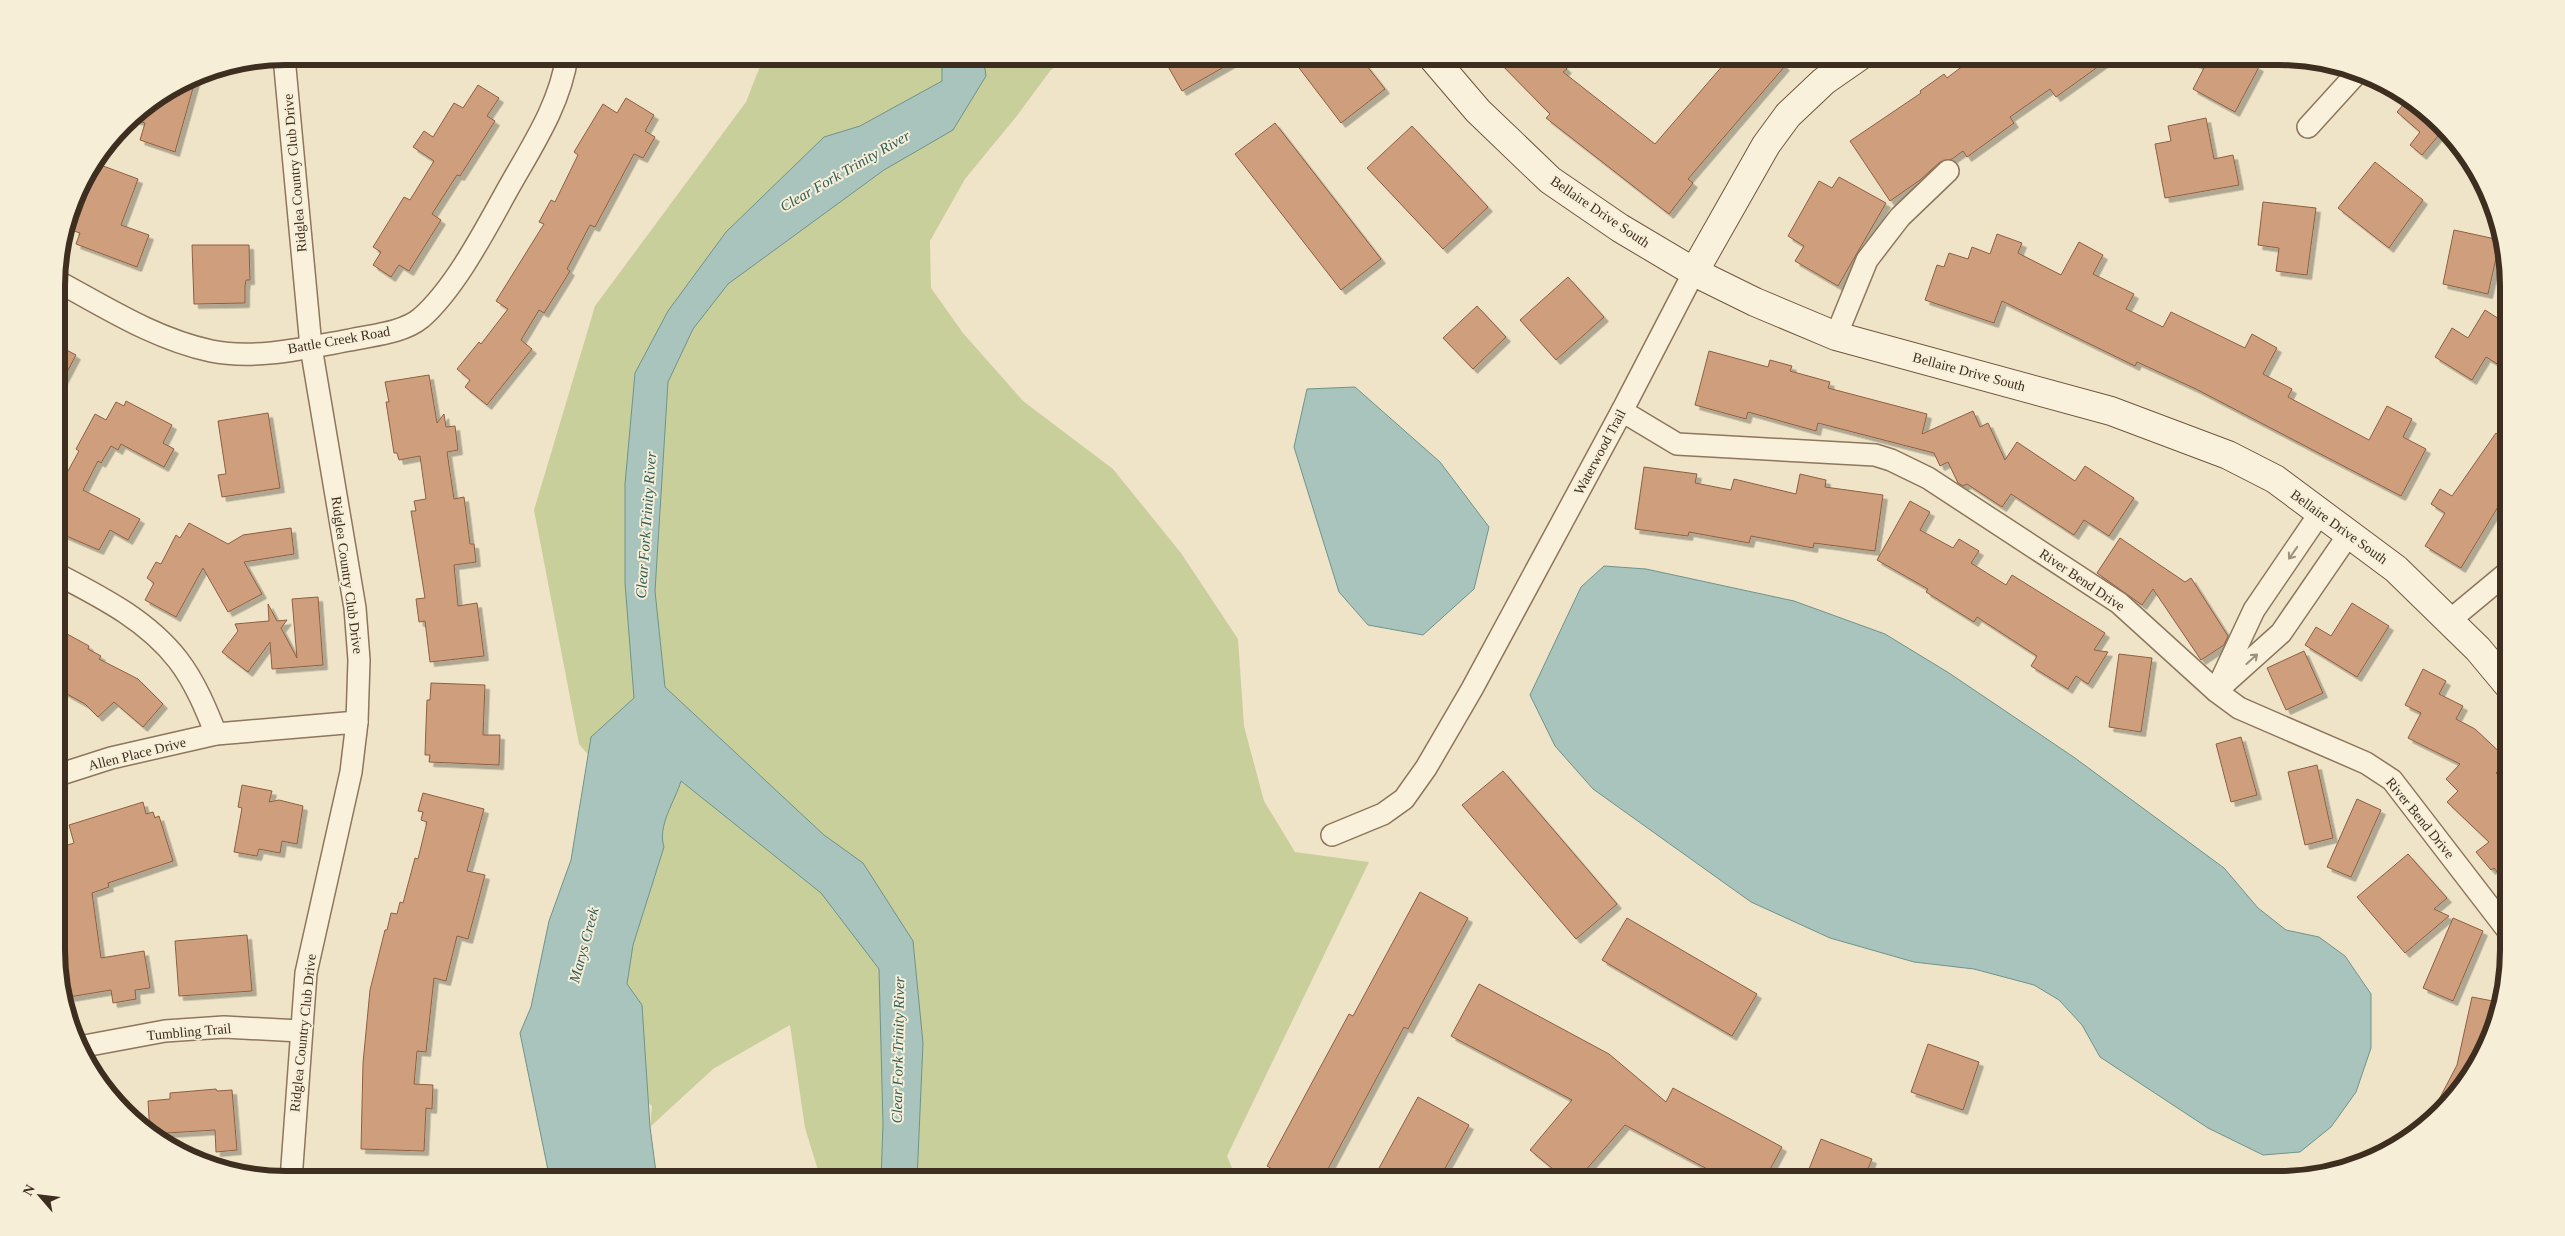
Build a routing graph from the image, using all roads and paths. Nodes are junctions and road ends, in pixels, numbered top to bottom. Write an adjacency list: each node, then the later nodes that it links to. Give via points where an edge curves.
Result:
1 (285, 65): 11 (street, Ridglea Country Club Drive)
2 (566, 65): 11 (street, Battle Creek Road, via 563,82 538,134 480,240 437,301 420,319 394,331)
3 (1439, 65): 8 (street, Bellaire Drive South, via 1478,111 1550,180 1620,228)
4 (1847, 65): 8 (street, Waterwood Trail, via 1824,81 1788,115 1766,145)
5 (2353, 78): 6 (street)
6 (2308, 127)
7 (1948, 171): 10 (street, via 1900,218 1867,260)
8 (1694, 272): 10 (street, Bellaire Drive South); 12 (street, Waterwood Trail)
9 (65, 285): 11 (street, Battle Creek Road, via 153,333 212,351 258,353)
10 (1836, 336): 13 (street, Bellaire Drive South, via 2111,411 2228,455 2275,479)
11 (312, 347): 20 (street, Ridglea Country Club Drive, via 355,608 359,660)
12 (1622, 412): 19 (street, River Bend Drive, via 1677,444 1875,455 1891,460 1928,478 2120,603); 23 (street, Waterwood Trail, via 1426,768 1404,798 1383,814)
13 (2320, 513): 14 (street, Bellaire Drive South); 19 (street, one-way to 19, via 2254,610)
14 (2349, 534): 17 (street, Bellaire Drive South, via 2396,569); 19 (street, one-way to 14, via 2281,633)
15 (65, 578): 21 (street, via 103,598 150,632 178,660 205,707)
16 (2500, 579): 17 (street)
17 (2449, 621): 18 (street, Bellaire Drive South)
18 (2500, 676)
19 (2216, 692): 24 (street, River Bend Drive, via 2239,708 2366,763 2392,780)
20 (357, 722): 21 (street, Allen Place Drive); 25 (street, Ridglea Country Club Drive, via 351,772 306,973)
21 (216, 734): 22 (street, Allen Place Drive, via 111,758)
22 (65, 773)
23 (1332, 835)
24 (2500, 920)
25 (300, 1030): 26 (street, Tumbling Trail, via 224,1027 165,1031); 27 (street, Ridglea Country Club Drive)
26 (87, 1046)
27 (292, 1171)

